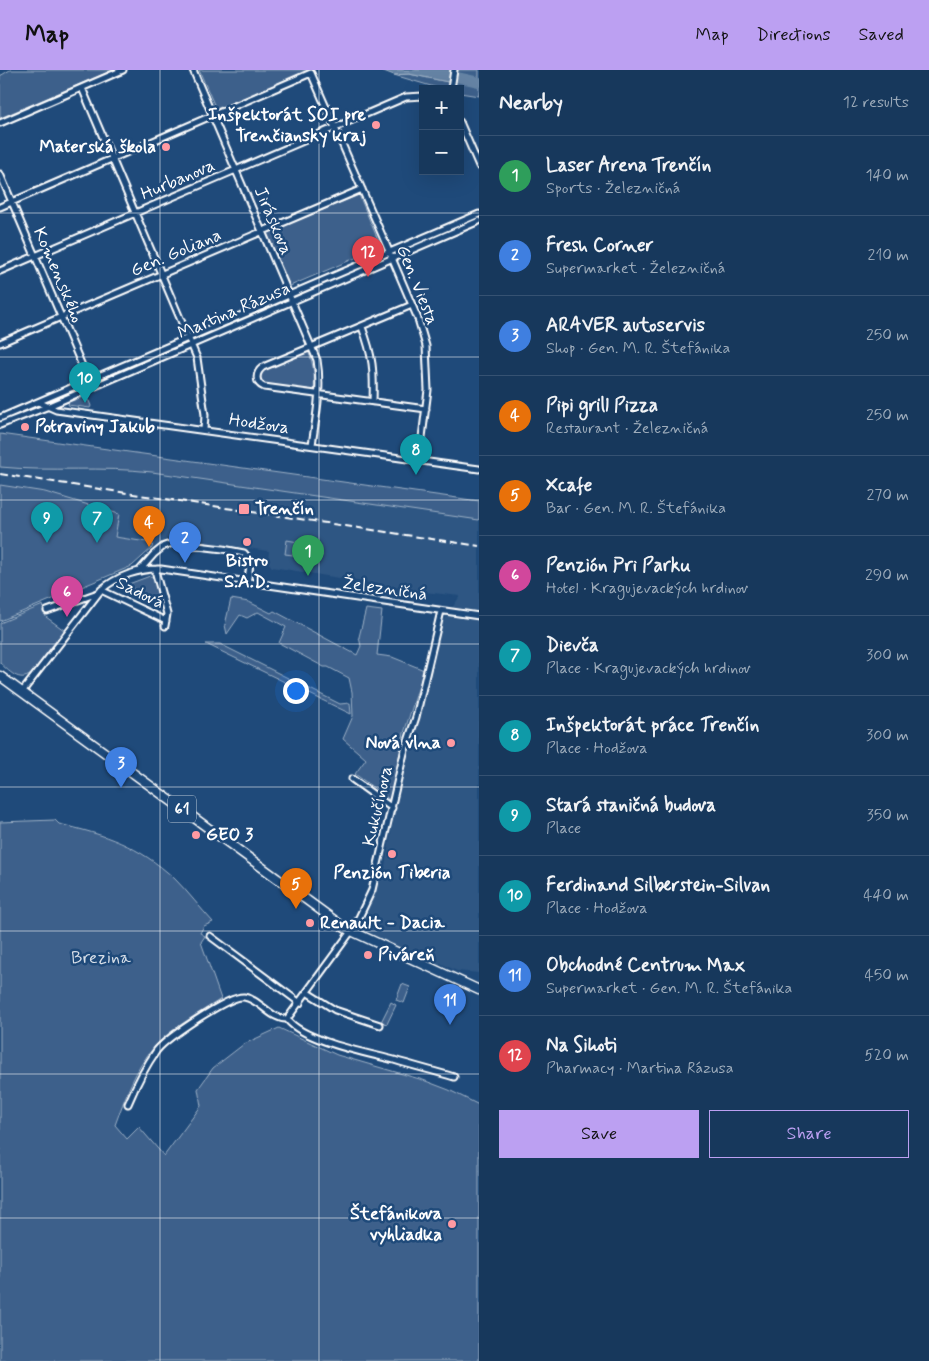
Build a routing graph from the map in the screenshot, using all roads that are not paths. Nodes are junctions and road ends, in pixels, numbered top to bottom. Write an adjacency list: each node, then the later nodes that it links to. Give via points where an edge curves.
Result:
1 (124, 70): 5 (street)
2 (193, 70): 7 (street, Jiráskova)
3 (454, 70): 4 (street)
4 (452, 85)
5 (82, 88): 8 (street); 11 (street)
6 (419, 96): 9 (street, Hurbanova, via 406,97)
7 (212, 115): 9 (street, Gen. Viesta, via 311,73); 11 (street); 13 (street, Jiráskova)
8 (0, 123)
9 (335, 128): 13 (street, Hurbanova); 15 (street, Gen. Viesta)
10 (463, 130): 12 (street)
11 (112, 159): 16 (street); 18 (street)
12 (479, 166)
13 (235, 170): 18 (street, Hurbanova); 21 (street, Jiráskova)
14 (0, 174): 16 (street, Komenského)
15 (362, 189): 21 (street, Gen. Goliana); 22 (street, Gen. Viesta)
16 (12, 202): 17 (street); 23 (street, Komenského)
17 (0, 207)
18 (135, 213): 23 (street, Hurbanova); 26 (street)
19 (479, 214): 22 (street, Martina Rázusa)
20 (479, 221): 24 (street, Martina Rázusa)
21 (262, 232): 26 (street, Gen. Goliana); 27 (street, Jiráskova)
22 (389, 251): 24 (street, Gen. Viesta); 27 (street, Martina Rázusa)
23 (35, 256): 25 (street, Hurbanova); 30 (street, Komenského)
24 (392, 258): 28 (street, Martina Rázusa); 29 (street, Gen. Viesta)
25 (0, 271)
26 (162, 274): 30 (street, Gen. Goliana); 32 (street)
27 (289, 294): 28 (street, Jiráskova); 32 (street, Martina Rázusa)
28 (292, 301): 34 (street, Martina Rázusa); 35 (street, Jiráskova)
29 (412, 305): 31 (street); 42 (street, Gen. Viesta, via 428,358)
30 (61, 317): 33 (street, Gen. Goliana); 36 (street, Komenského)
31 (362, 327): 35 (street); 40 (street, via 374,366)
32 (188, 337): 34 (street); 36 (street, Martina Rázusa)
33 (0, 343)
34 (191, 344): 37 (street, Martina Rázusa); 45 (street, via 202,388 206,415)
35 (312, 348): 38 (street, Jiráskova, via 317,360); 38 (street, via 263,367 257,378 264,387)
36 (88, 380): 37 (street, Komenského); 39 (street, Martina Rázusa)
37 (92, 387): 41 (street, Martina Rázusa)
38 (319, 394): 40 (street); 46 (street, Jiráskova)
39 (38, 402): 41 (street, Hodžova); 43 (street, Martina Rázusa)
40 (374, 402): 42 (street)
41 (49, 406): 44 (street, Martina Rázusa); 45 (street, Hodžova, via 56,410)
42 (426, 409): 47 (street, Gen. Viesta)
43 (0, 418)
44 (0, 425)
45 (204, 430): 46 (street, Hodžova)
46 (312, 445): 47 (street, Hodžova)
47 (419, 461): 48 (street, Hodžova)
48 (479, 469)
49 (156, 569): 50 (street, Železničná); 51 (street, Železničná); 52 (street, Sadová, via 167,614 165,623)
50 (138, 571): 51 (street, via 162,548 177,542 244,554 250,560); 52 (street)
51 (247, 582): 54 (street, Železničná)
52 (100, 591): 53 (street); 57 (street)
53 (47, 611)
54 (441, 611): 55 (street, Železničná); 59 (street, Kukučínova)
55 (479, 616)
56 (0, 676): 57 (main road, 61)
57 (22, 692): 60 (main road, 61)
58 (352, 779): 59 (street)
59 (392, 808): 60 (street, Kukučínova, via 372,890)
60 (351, 932): 62 (main road, 61); 63 (street, Kukučínova)
61 (210, 936): 64 (street)
62 (479, 990)
63 (308, 993): 64 (street, Kukučínova); 66 (street, via 335,1010)
64 (300, 1003): 65 (street, Kukučínova)
65 (287, 1019): 67 (street, via 321,1040); 68 (street, via 282,1020 244,997 225,1002 159,1049 141,1074)
66 (380, 1025)
67 (454, 1077)
68 (128, 1104)

